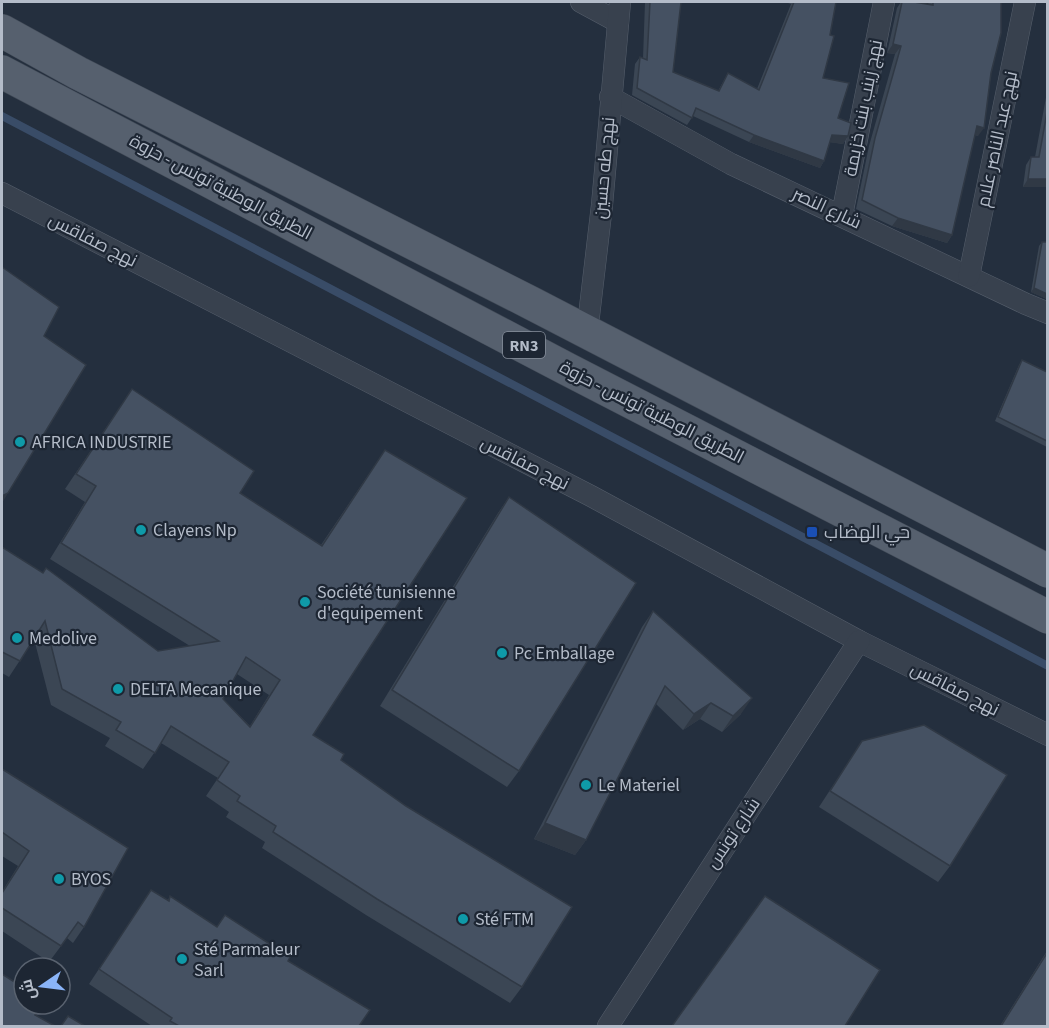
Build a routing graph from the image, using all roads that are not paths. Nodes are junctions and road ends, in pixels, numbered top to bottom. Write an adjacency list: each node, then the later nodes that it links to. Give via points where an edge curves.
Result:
1 (580, 2): 4 (street)
2 (884, 2): 9 (street, نهج زينب بنت خزيمة)
3 (1025, 2): 10 (street, نهج عبد الناصر علام)
4 (619, 12): 7 (street, نهج طه حسين)
5 (2, 31): 12 (main road, الطريق الوطنية تونس - حزوة / RN3)
6 (2, 72): 14 (main road, الطريق الوطنية تونس - حزوة / RN3)
7 (610, 97): 9 (street, شارع النصر, via 731,164); 12 (street, نهج طه حسين)
8 (2, 193): 15 (street, نهج صفاقس, via 591,496)
9 (842, 215): 10 (street, شارع النصر)
10 (969, 276): 11 (street, شارع النصر)
11 (1047, 313)
12 (587, 333): 13 (main road, الطريق الوطنية تونس - حزوة / RN3)
13 (1047, 571)
14 (1047, 617)
15 (859, 640): 16 (street, نهج صفاقس); 17 (street, شارع تونس)
16 (1047, 735)
17 (608, 1026)

